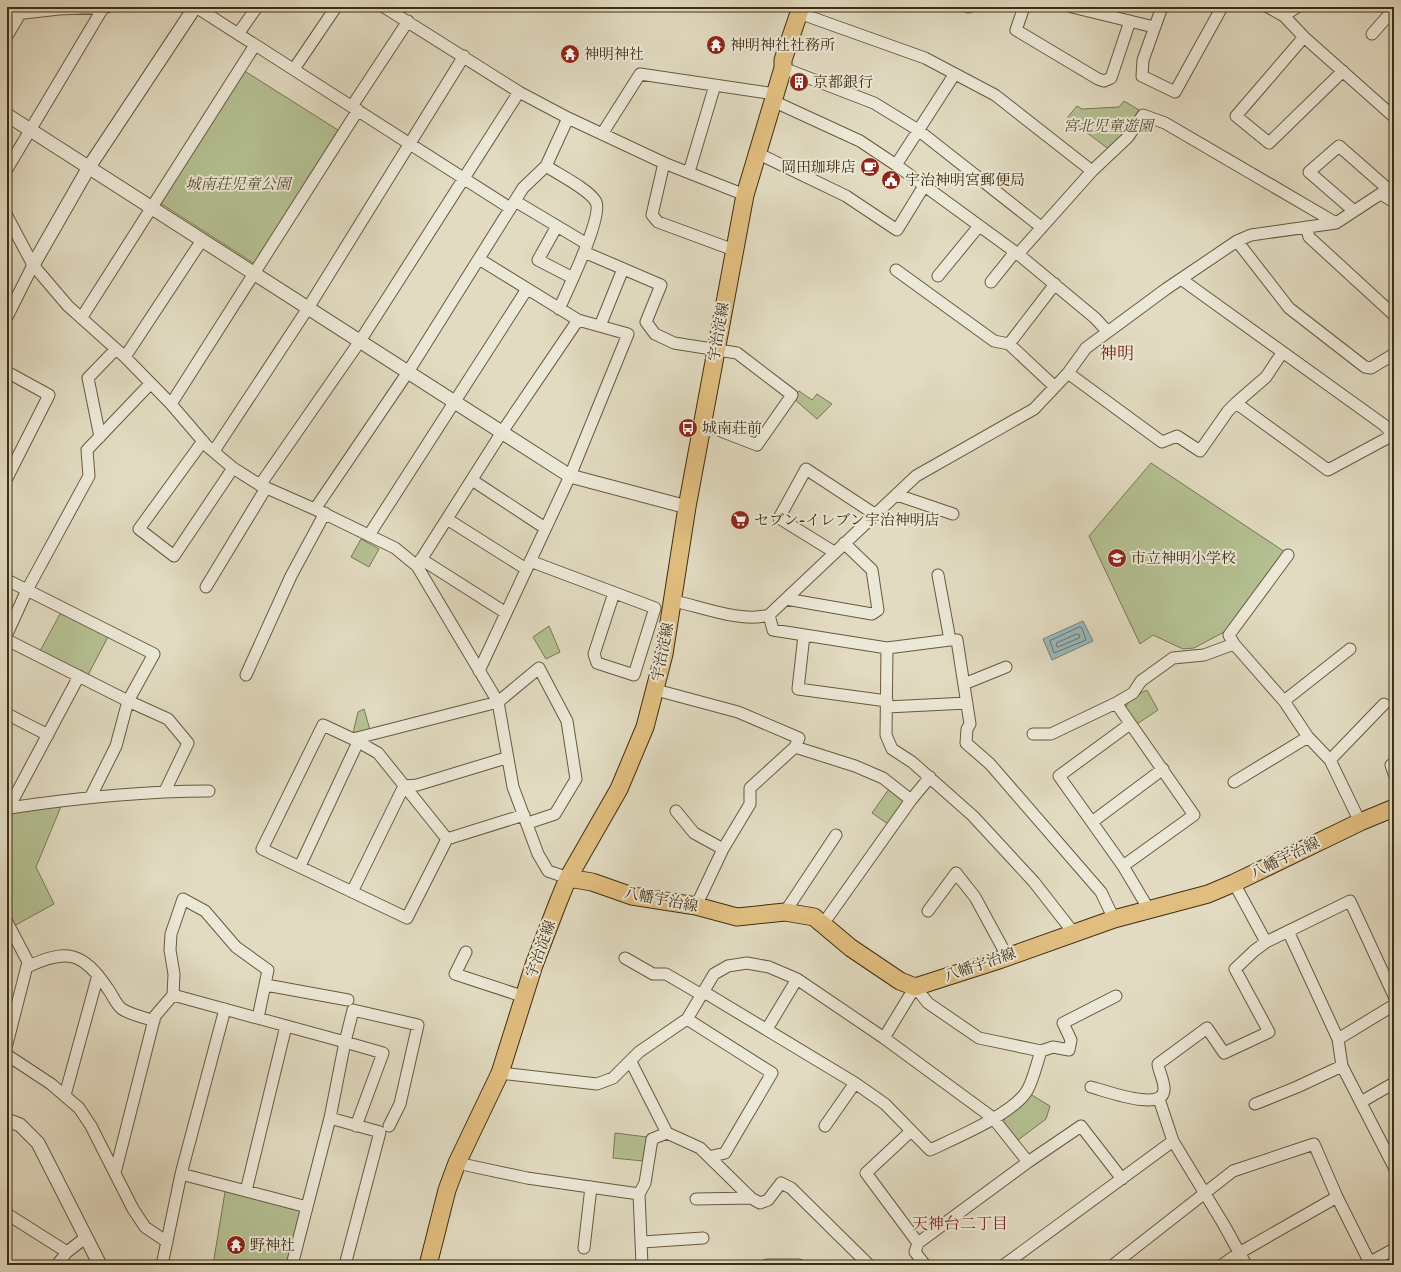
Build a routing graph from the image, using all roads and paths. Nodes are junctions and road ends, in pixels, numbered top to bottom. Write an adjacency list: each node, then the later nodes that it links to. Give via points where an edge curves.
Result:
1 (105, 7): 14 (street); 37 (street)
2 (196, 7): 20 (street); 45 (street)
3 (257, 7): 20 (street)
4 (336, 7): 27 (street)
5 (384, 7): 17 (street)
6 (1024, 7): 18 (street, via 1016,30 1104,81 1111,78)
7 (1072, 7): 18 (street)
8 (1162, 7): 19 (street)
9 (1222, 7): 19 (street, via 1174,92 1142,76 1143,60)
10 (1268, 7): 16 (street)
11 (1297, 7): 16 (street)
12 (1394, 9): 21 (street)
13 (800, 10): 26 (main road, 宇治淀線, via 783,60); 29 (street, via 925,58)
14 (20, 14): 15 (street); 22 (street)
15 (7, 15)
16 (1284, 16): 23 (street)
17 (408, 21): 25 (street); 33 (street)
18 (1130, 21): 19 (street)
19 (1154, 27)
20 (238, 34): 24 (street)
21 (1372, 34)
22 (7, 36)
23 (1304, 37): 28 (street); 28 (street, via 1236,116 1269,143)
24 (255, 44): 27 (street); 55 (street)
25 (464, 56): 31 (street); 40 (street)
26 (783, 68): 32 (main road, 宇治淀線); 38 (street, via 874,103)
27 (294, 70): 33 (street)
28 (1343, 71): 35 (street)
29 (954, 75): 38 (street); 47 (street, via 995,95)
30 (715, 85): 32 (street); 39 (street, via 640,74); 48 (street)
31 (519, 92): 36 (street); 49 (street)
32 (774, 97): 41 (main road, 宇治淀線); 43 (street, via 860,142)
33 (355, 108): 40 (street); 72 (street)
34 (7, 115): 37 (street)
35 (1394, 117)
36 (568, 118): 39 (street); 44 (street)
37 (31, 130): 45 (street); 46 (street)
38 (918, 130): 43 (street); 61 (street)
39 (602, 134): 42 (street)
40 (409, 143): 49 (street); 79 (street)
41 (757, 154): 50 (street, via 846,196 897,230); 52 (main road, 宇治淀線)
42 (664, 163): 48 (street); 66 (street, via 652,215 658,222)
43 (896, 165): 50 (street)
44 (546, 166): 54 (street, via 522,188); 65 (street, via 596,201 598,209)
45 (89, 167): 55 (street); 69 (street)
46 (7, 169)
47 (1092, 171): 58 (street, via 1128,137 1143,115 1165,122); 61 (street)
48 (688, 172): 52 (street)
49 (463, 178): 54 (street); 87 (street)
50 (924, 186): 60 (street)
51 (1388, 190): 53 (street); 56 (street); 56 (street, via 1339,146 1309,172)
52 (745, 195): 66 (main road, 宇治淀線)
53 (1394, 202)
54 (513, 204): 59 (street); 68 (street)
55 (151, 207): 63 (street); 83 (street)
56 (1354, 211): 58 (street)
57 (7, 216): 69 (street)
58 (1336, 223): 62 (street)
59 (557, 226): 65 (street); 74 (street, via 538,260)
60 (979, 226): 67 (street); 73 (street)
61 (1041, 227): 67 (street)
62 (1306, 227): 64 (street, via 1250,235); 81 (street, via 1309,237)
63 (202, 240): 72 (street); 93 (street)
64 (1237, 241): 75 (street); 92 (street, via 1289,308 1365,368 1371,368)
65 (586, 248): 70 (street); 74 (street)
66 (734, 250): 90 (main road, 宇治淀線)
67 (1016, 253): 76 (street); 77 (street)
68 (479, 259): 78 (street); 95 (street)
69 (33, 265): 82 (street); 83 (street, via 68,306)
70 (623, 269): 85 (street); 90 (street, via 661,285 646,322 656,334 674,343)
71 (896, 270): 88 (street, via 994,340)
72 (254, 273): 79 (street); 101 (street)
73 (938, 276)
74 (573, 278): 80 (street)
75 (1181, 279): 86 (street); 91 (street)
76 (991, 282)
77 (1055, 284): 86 (street); 88 (street)
78 (527, 289): 80 (street); 99 (street)
79 (308, 308): 87 (street); 107 (street)
80 (560, 309): 84 (street)
81 (1394, 315)
82 (7, 317)
83 (82, 317): 89 (street)
84 (578, 320): 85 (street); 103 (street)
85 (600, 326): 109 (street, via 628,334)
86 (1107, 331): 96 (street, via 1086,348)
87 (360, 341): 95 (street); 112 (street)
88 (1009, 344): 98 (street)
89 (116, 349): 93 (street); 105 (street, via 88,378)
90 (715, 350): 102 (main road, 宇治淀線); 102 (street, via 737,353 792,394 757,444)
91 (1282, 353): 100 (street, via 1266,377); 104 (street, via 1384,425)
92 (1394, 354)
93 (124, 357): 97 (street)
94 (7, 372): 110 (street, via 49,395)
95 (408, 372): 99 (street); 115 (street)
96 (1068, 373): 98 (street); 100 (street, via 1162,442 1177,436 1200,451)
97 (150, 384): 101 (street); 105 (street)
98 (1054, 387): 113 (street, via 1034,409 916,476)
99 (455, 402): 103 (street); 120 (street)
100 (1236, 403): 104 (street, via 1328,470)
101 (171, 404): 106 (street)
102 (703, 424): 114 (main road, 宇治淀線)
103 (502, 432): 109 (street); 111 (street)
104 (1394, 435)
105 (100, 437): 129 (street, via 87,450 89,476)
106 (203, 441): 107 (street); 108 (street, via 139,529 174,556)
107 (214, 451): 108 (street)
108 (233, 468): 112 (street)
109 (570, 476): 114 (street); 119 (street)
110 (7, 478)
111 (472, 480): 118 (street); 119 (street)
112 (263, 486): 115 (street); 128 (street)
113 (897, 495): 116 (street); 117 (street)
114 (687, 507): 132 (main road, 宇治淀線)
115 (320, 511): 120 (street); 146 (street)
116 (953, 514)
117 (876, 516): 121 (street); 122 (street, via 806,469 779,518)
118 (447, 519): 124 (street); 125 (street)
119 (545, 528): 125 (street)
120 (369, 535): 124 (street)
121 (844, 543): 122 (street); 131 (street, via 872,570 878,610 872,614)
122 (834, 552): 131 (street)
123 (1288, 555): 141 (street, via 1229,635)
124 (419, 562): 134 (street); 144 (street)
125 (528, 565): 130 (street); 134 (street)
126 (938, 575): 140 (street)
127 (7, 580): 129 (street)
128 (206, 587)
129 (27, 590): 137 (street); 150 (street, via 154,654)
130 (614, 593): 133 (street); 133 (street, via 594,654 596,663 634,675)
131 (786, 599): 135 (street)
132 (674, 601): 135 (street, via 747,618); 136 (main road, 宇治淀線)
133 (655, 608): 136 (street)
134 (506, 613): 144 (street)
135 (769, 615): 138 (street, via 773,630)
136 (670, 617): 149 (main road, 宇治淀線)
137 (7, 634)
138 (804, 635): 142 (street); 155 (street, via 798,689)
139 (7, 640): 147 (street)
140 (950, 640): 142 (street); 148 (street, via 957,640)
141 (1234, 644): 151 (street); 154 (street, via 1204,655 1173,658 1141,682 1133,693)
142 (887, 648): 155 (street)
143 (1350, 649): 151 (street)
144 (479, 671): 152 (street)
145 (1001, 673): 148 (street)
146 (246, 675)
147 (79, 676): 150 (street); 160 (street)
148 (964, 684): 153 (street)
149 (656, 690): 163 (street, via 738,712 799,738); 185 (main road, 宇治淀線, via 626,776)
150 (128, 701): 170 (street, via 168,718 188,743); 172 (street, via 116,746)
151 (1284, 701): 161 (street)
152 (498, 702): 162 (street); 164 (street); 177 (street, via 539,668 567,720 576,779 555,814)
153 (967, 703): 155 (street); 192 (street, via 970,724 966,743 990,764 1101,892)
154 (1116, 703): 158 (street); 159 (street, via 1051,734)
155 (887, 704): 167 (street, via 886,735 892,749)
156 (1384, 704): 165 (street)
157 (7, 714): 160 (street)
158 (1130, 724): 166 (street); 178 (street, via 1059,776)
159 (1033, 734)
160 (48, 736): 175 (street)
161 (1308, 737): 165 (street); 168 (street)
162 (355, 740): 169 (street, via 378,753); 183 (street); 183 (street, via 323,725 262,848)
163 (795, 747): 173 (street, via 855,766 883,778); 182 (street, via 750,788 750,804)
164 (506, 758): 169 (street, via 417,785); 177 (street, via 513,787)
165 (1330, 760): 179 (street)
166 (1163, 770): 178 (street); 184 (street, via 1194,815)
167 (930, 777): 173 (street); 196 (street, via 978,822 1034,882)
168 (1234, 782)
169 (404, 786): 181 (street); 187 (street)
170 (165, 791): 171 (street); 172 (street)
171 (209, 791)
172 (91, 796): 175 (street)
173 (911, 800): 194 (street)
174 (1394, 808): 179 (main road, 八幡宇治線)
175 (8, 809)
176 (676, 811): 182 (street, via 694,833)
177 (526, 819): 181 (street); 185 (street, via 538,854 548,871)
178 (1092, 822): 184 (street)
179 (1360, 822): 186 (main road, 八幡宇治線)
180 (836, 835): 191 (street)
181 (447, 839): 187 (street, via 407,918)
182 (724, 849): 188 (street)
183 (300, 866): 187 (street)
184 (1123, 866): 189 (street)
185 (568, 878): 188 (main road, 八幡宇治線, via 592,882 632,896); 210 (main road, 宇治淀線)
186 (1234, 883): 189 (main road, 八幡宇治線, via 1208,894); 197 (street)
187 (352, 892)
188 (696, 906): 191 (main road, 八幡宇治線, via 737,917)
189 (1148, 908): 192 (main road, 八幡宇治線)
190 (928, 911): 199 (street, via 956,873 975,898)
191 (785, 912): 194 (main road, 八幡宇治線, via 814,918)
192 (1114, 919): 196 (main road, 八幡宇治線)
193 (7, 922): 201 (street, via 28,962)
194 (824, 924): 205 (main road, 八幡宇治線, via 851,948 900,981)
195 (1288, 931): 197 (street); 209 (street, via 1350,901); 220 (street)
196 (1073, 932): 199 (main road, 八幡宇治線)
197 (1266, 942): 232 (street, via 1235,969 1269,1032 1224,1053 1207,1028 1158,1064 1164,1088)
198 (466, 952): 210 (street, via 455,974)
199 (1008, 956): 205 (main road, 八幡宇治線)
200 (625, 958): 206 (street, via 653,974 666,974)
201 (27, 966): 202 (street, via 43,959 77,957); 222 (street)
202 (98, 975): 216 (street, via 121,1009); 231 (street)
203 (797, 979): 206 (street, via 747,963 728,966 714,974); 218 (street); 219 (street)
204 (266, 985): 207 (street, via 268,970 236,947 205,911 183,899 171,934); 211 (street); 214 (street)
205 (915, 986): 219 (street); 223 (street, via 928,1003 979,1038)
206 (703, 993): 215 (street); 218 (street)
207 (173, 995): 213 (street); 216 (street, via 155,1016)
208 (1116, 996): 223 (street, via 1063,1023 1071,1040 1068,1050 1053,1047)
209 (1394, 996)
210 (524, 997): 227 (main road, 宇治淀線)
211 (348, 1000)
212 (1394, 1005): 220 (street)
213 (224, 1009): 214 (street); 249 (street)
214 (258, 1018): 217 (street)
215 (687, 1019): 225 (street, via 640,1052); 244 (street, via 772,1073 725,1153)
216 (154, 1021): 248 (street)
217 (286, 1026): 221 (street); 252 (street)
218 (767, 1029): 228 (street)
219 (884, 1038): 236 (street)
220 (1338, 1039): 226 (street)
221 (345, 1042): 235 (street); 238 (street, via 383,1053); 239 (street, via 353,1010 418,1025 400,1104)
222 (7, 1044)
223 (1041, 1051): 236 (street, via 1028,1089 1017,1103)
224 (7, 1055): 231 (street)
225 (631, 1062): 227 (street, via 612,1078 597,1084); 241 (street)
226 (1342, 1066): 233 (street); 234 (street)
227 (500, 1073): 246 (main road, 宇治淀線)
228 (855, 1083): 240 (street); 242 (street, via 885,1104)
229 (1394, 1083): 233 (street)
230 (1090, 1087): 232 (street, via 1149,1102)
231 (65, 1095): 248 (street, via 79,1108 91,1126)
232 (1159, 1100): 243 (street)
233 (1361, 1102): 247 (street)
234 (1255, 1104)
235 (330, 1118): 238 (street); 258 (street)
236 (993, 1118): 242 (street, via 930,1150); 245 (street)
237 (7, 1120): 260 (street, via 20,1125 38,1143)
238 (356, 1126): 275 (street, via 380,1132)
239 (389, 1126)
240 (825, 1126)
241 (666, 1132): 244 (street, via 700,1148); 253 (street, via 652,1139 645,1183)
242 (910, 1132): 264 (street, via 866,1173)
243 (1173, 1141): 250 (street); 254 (street)
244 (709, 1158): 256 (street)
245 (1028, 1162): 250 (street, via 1081,1126); 264 (street)
246 (457, 1163): 251 (street, via 527,1178); 276 (main road, 宇治淀線, via 447,1190)
247 (1394, 1167)
248 (115, 1173): 262 (street, via 133,1210 145,1227)
249 (181, 1174): 252 (street); 262 (street)
250 (1122, 1179): 269 (street)
251 (591, 1187): 253 (street); 265 (street)
252 (246, 1191): 258 (street)
253 (639, 1194): 263 (street)
254 (1206, 1194): 255 (street, via 1233,1171 1314,1144); 268 (street); 282 (street)
255 (1337, 1197): 268 (street); 270 (street)
256 (750, 1198): 257 (street); 280 (street, via 760,1203 768,1200 781,1183 791,1188)
257 (696, 1199)
258 (307, 1207): 274 (street)
259 (7, 1214): 267 (street)
260 (85, 1238): 267 (street); 272 (street)
261 (703, 1238): 263 (street)
262 (167, 1242): 273 (street)
263 (642, 1242): 277 (street)
264 (918, 1243): 281 (street, via 915,1252)
265 (584, 1248)
266 (1394, 1249): 270 (street)
267 (66, 1252): 271 (street)
268 (1238, 1253): 283 (street); 284 (street)
269 (1012, 1263)
270 (1367, 1264)
271 (57, 1265)
272 (100, 1265)
273 (162, 1265)
274 (292, 1265)
275 (345, 1265)
276 (428, 1265)
277 (642, 1265)
278 (768, 1265): 279 (street)
279 (799, 1265)
280 (870, 1265)
281 (925, 1265)
282 (1113, 1265)
283 (1222, 1265)
284 (1246, 1265)

